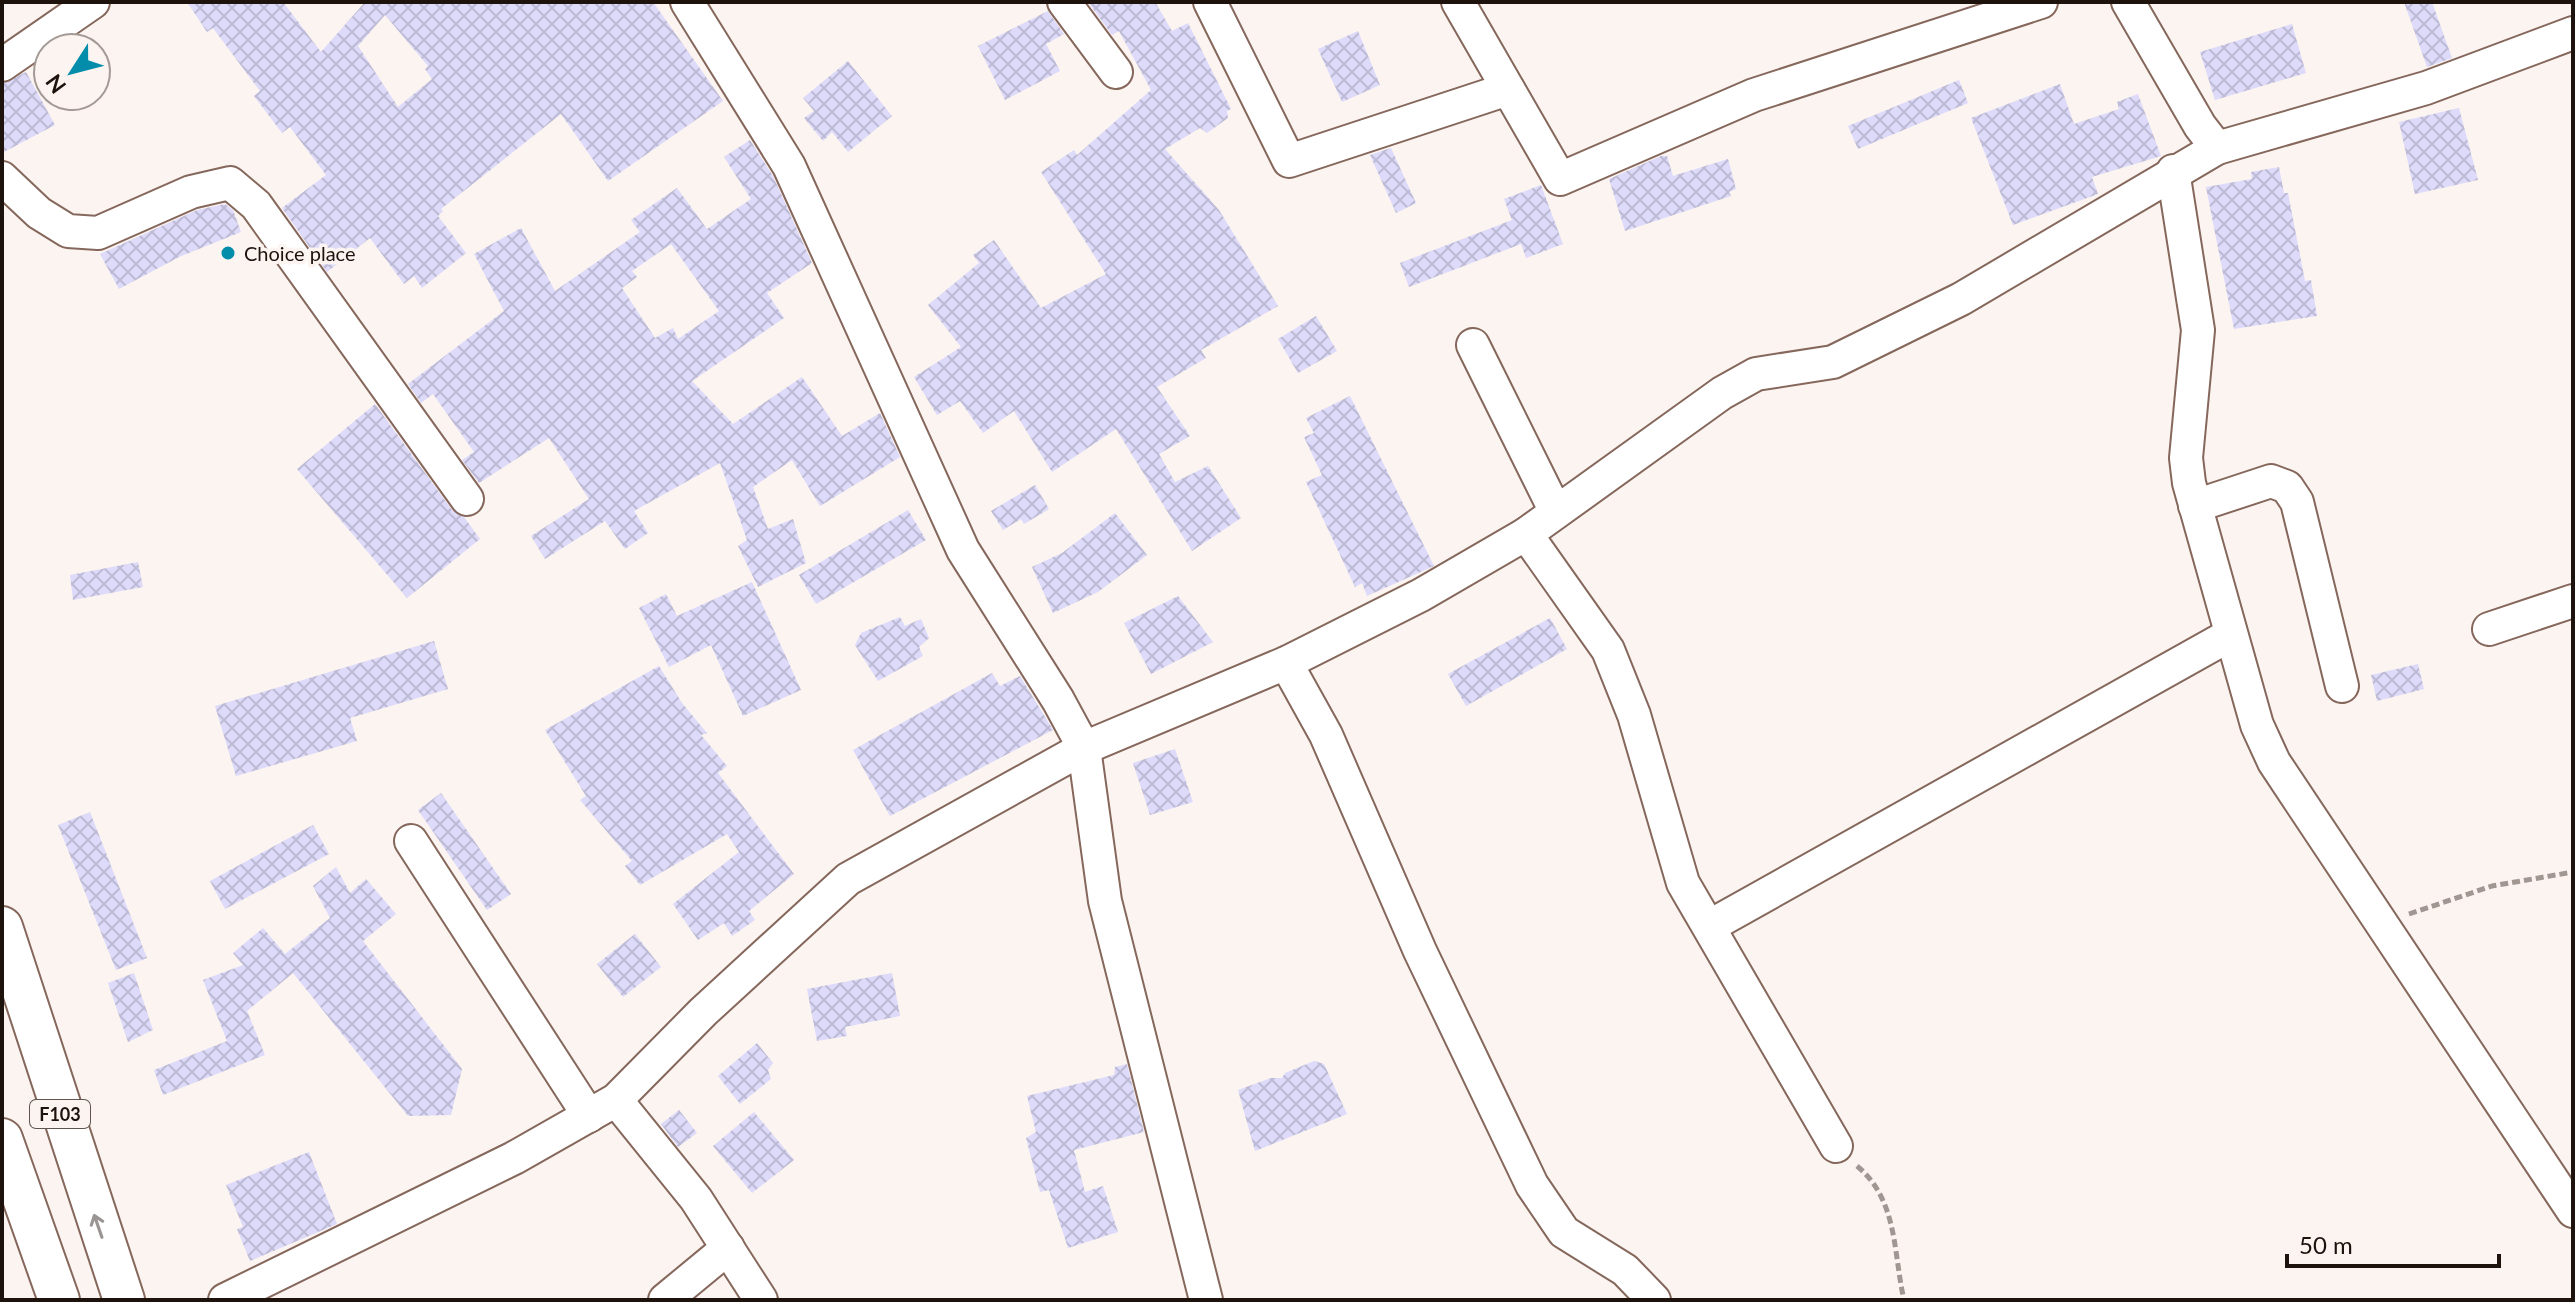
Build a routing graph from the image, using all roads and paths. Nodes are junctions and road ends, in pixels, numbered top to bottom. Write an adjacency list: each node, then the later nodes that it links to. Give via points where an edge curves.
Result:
1 (93, 2): 9 (street)
2 (687, 2): 25 (street, via 789,166 963,550)
3 (1064, 2): 10 (street)
4 (1210, 2): 11 (street, via 1289,161)
5 (1458, 2): 11 (street)
6 (2041, 2): 11 (street, via 1754,95 1560,179)
7 (2128, 2): 12 (street)
8 (2573, 33): 12 (street, via 2426,88)
9 (2, 65)
10 (1116, 72)
11 (1508, 89)
12 (2217, 148): 13 (street)
13 (2173, 171): 17 (street, via 2198,330 2186,458); 18 (street, via 1961,299 1833,362 1756,374)
14 (2, 178): 16 (street, via 39,213 68,231 98,233 191,192 230,183 256,205)
15 (1473, 345): 18 (street)
16 (467, 499)
17 (2195, 506): 22 (street); 24 (street, via 2271,481 2287,487 2297,502)
18 (1556, 512): 19 (street)
19 (1526, 534): 23 (street); 28 (street, via 1608,650 1634,715 1683,883)
20 (2573, 601): 21 (street)
21 (2489, 629)
22 (2230, 635): 28 (street); 29 (street, via 2274,762)
23 (1286, 663): 25 (street); 42 (street, via 1326,735 1420,951 1532,1185 1564,1232 1625,1270)
24 (2342, 686)
25 (1084, 748): 31 (street, via 848,879); 41 (street, via 1105,901)
26 (411, 841): 31 (street)
27 (2573, 872): 29 (path, via 2492,886 2427,905)
28 (1710, 926): 33 (street)
29 (2383, 926): 34 (street)
30 (2, 927): 37 (main road, F103, one-way to 30)
31 (602, 1108): 35 (street, via 696,1199); 38 (street, via 514,1158)
32 (2, 1139): 36 (main road)
33 (1836, 1146): 43 (path, via 1882,1191)
34 (2573, 1211)
35 (728, 1248): 39 (street); 40 (street)
36 (59, 1300)
37 (124, 1300)
38 (225, 1300)
39 (665, 1300)
40 (761, 1300)
41 (1206, 1300)
42 (1654, 1300)
43 (1904, 1300)

